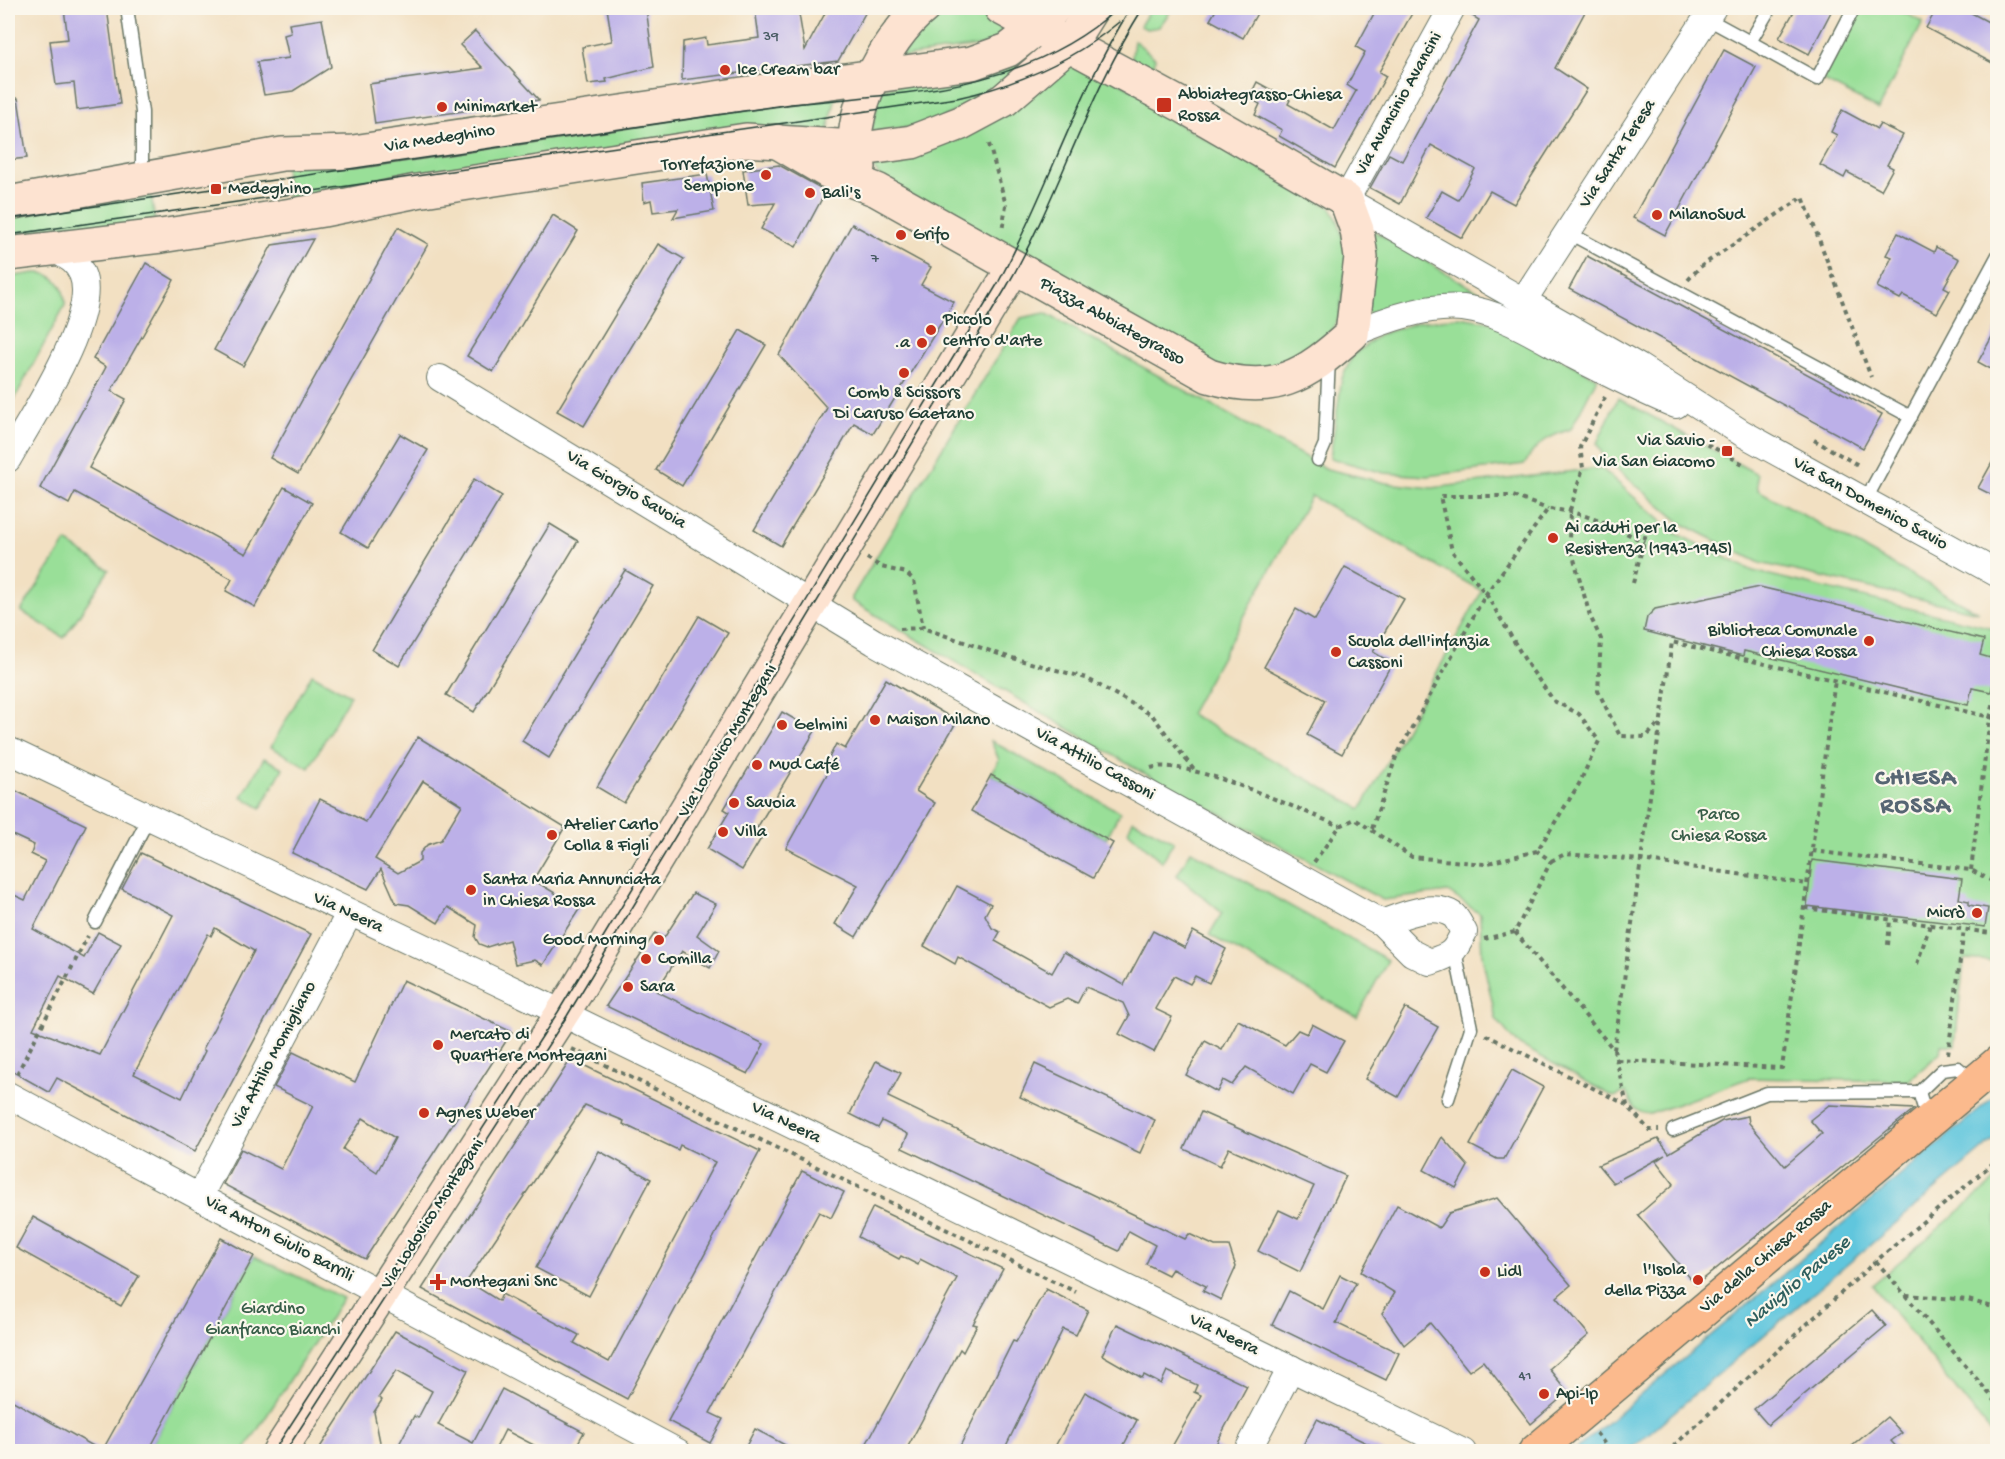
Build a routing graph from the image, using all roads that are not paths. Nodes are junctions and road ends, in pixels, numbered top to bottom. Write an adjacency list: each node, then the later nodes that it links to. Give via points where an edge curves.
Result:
1 (127, 8): 15 (lane, via 142,112)
2 (1001, 8): 9 (street)
3 (1092, 8): 11 (street)
4 (1452, 8): 17 (street, Via Avancinio Avancini)
5 (1770, 8): 10 (lane)
6 (1854, 8): 10 (lane, via 1817,79)
7 (913, 12): 12 (street, Piazza Abbiategrasso)
8 (1710, 13): 10 (lane); 19 (street, Via Santa Teresa)
9 (1046, 17): 11 (street); 12 (street, via 1008,50 972,63)
10 (1750, 42)
11 (1070, 44): 14 (street, via 1004,100 961,123 912,141 869,148); 17 (street)
12 (874, 76): 14 (street, Piazza Abbiategrasso, via 859,112); 15 (street, Via Medeghino, via 353,152 282,154)
13 (776, 141): 14 (street); 16 (street, Piazza Abbiategrasso, via 827,171); 20 (street, via 746,140 161,236)
14 (854, 146): 16 (street, Piazza Abbiategrasso, via 858,166)
15 (142, 178): 18 (street, Via Medeghino)
16 (877, 190): 23 (street, Piazza Abbiategrasso)
17 (1346, 200): 24 (street); 25 (street, via 1357,230 1361,257)
18 (8, 203)
19 (1567, 232): 24 (street, Via Santa Teresa); 27 (lane)
20 (51, 247): 21 (street); 28 (street, via 71,258 82,273 82,316 71,345)
21 (8, 254)
22 (1998, 255): 27 (lane)
23 (1014, 267): 25 (street, Piazza Abbiategrasso, via 1209,376 1227,382 1246,385 1285,379 1310,369); 32 (street, Via Lodovico Montegani)
24 (1516, 311): 25 (street, Piazza Abbiategrasso, via 1461,308 1394,316); 30 (street, Via San Domenico Savio, via 1639,367 1742,433)
25 (1340, 344): 29 (lane, via 1325,444)
26 (440, 378): 32 (street, Via Giorgio Savoia)
27 (1911, 417): 30 (lane)
28 (8, 459)
29 (1318, 460)
30 (1865, 501): 31 (street, Via San Domenico Savio)
31 (1998, 574)
32 (812, 602): 37 (street, Via Attilio Cassoni, via 874,642); 39 (street, Via Lodovico Montegani)
33 (8, 750): 34 (street, Via Neera)
34 (148, 819): 35 (street, Via Neera); 36 (lane)
35 (350, 914): 39 (street, Via Neera); 45 (street, Via Attilio Momigliano)
36 (95, 922)
37 (1382, 923): 38 (street, Via Attilio Cassoni, via 1412,953 1430,962); 38 (street, via 1436,909 1454,916)
38 (1459, 941): 42 (lane, via 1471,1028)
39 (562, 1013): 46 (street, Via Lodovico Montegani); 47 (street, Via Neera)
40 (1986, 1073): 43 (main road, Via della Chiesa Rossa); 43 (lane, via 1966,1073 1947,1067)
41 (10, 1088): 45 (street, Via Anton Giulio Barrili)
42 (1448, 1099)
43 (1926, 1105): 44 (lane, via 1767,1093); 54 (main road, Via della Chiesa Rossa)
44 (1673, 1130)
45 (199, 1197): 46 (street, Via Anton Giulio Barrili)
46 (381, 1293): 49 (street, Via Lodovico Montegani); 50 (street, Via Anton Giulio Barrili)
47 (1291, 1368): 48 (street, Via Neera); 51 (street)
48 (1422, 1432): 52 (street, Via Neera); 53 (street, Via Neera)
49 (279, 1452)
50 (678, 1452)
51 (1247, 1452)
52 (1442, 1452)
53 (1463, 1452)
54 (1535, 1452)

